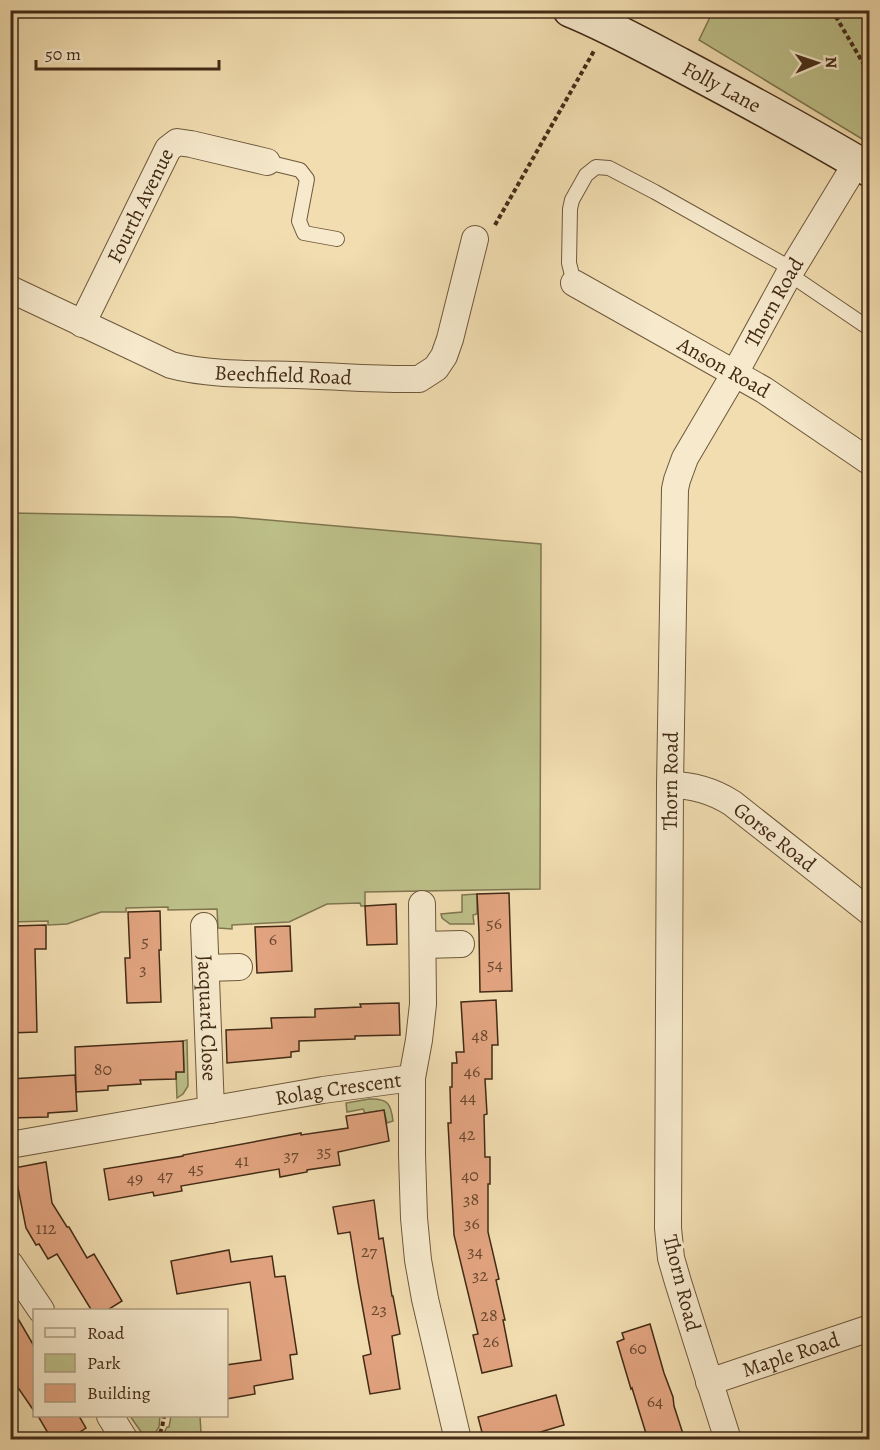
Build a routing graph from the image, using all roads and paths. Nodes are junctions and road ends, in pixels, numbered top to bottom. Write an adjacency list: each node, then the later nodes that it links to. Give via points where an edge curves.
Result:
1 (570, 10): 3 (main road, Folly Lane)
2 (832, 10): 4 (path)
3 (608, 27): 6 (main road, Folly Lane); 8 (path, via 494,227)
4 (870, 75)
5 (267, 162): 7 (lane, via 300,170 307,179 298,221 304,233); 12 (street, Fourth Avenue, via 177,142 168,149)
6 (863, 166): 9 (street, Thorn Road)
7 (337, 239)
8 (475, 239): 12 (street, Beechfield Road, via 444,356 436,368 419,378 184,369)
9 (790, 271): 10 (lane, via 654,192 609,168 596,167 586,175 570,209 569,263); 13 (lane); 14 (street, Thorn Road)
10 (574, 283): 14 (street, Anson Road)
11 (10, 289): 12 (street, Beechfield Road)
12 (82, 324)
13 (870, 329)
14 (735, 373): 15 (street, Anson Road); 16 (street, Thorn Road, via 685,458 675,489)
15 (870, 462)
16 (670, 785): 17 (street, Gorse Road, via 712,792 732,803); 30 (street, Thorn Road, via 669,1245)
17 (865, 900)
18 (422, 904): 21 (street)
19 (204, 926): 23 (street, Jacquard Close)
20 (461, 944): 21 (street)
21 (423, 945): 24 (street, via 422,1016)
22 (239, 967): 23 (street)
23 (207, 968): 25 (street, Jacquard Close)
24 (412, 1078): 25 (street, Rolag Crescent); 35 (street, Rolag Crescent, via 418,1260)
25 (211, 1110): 26 (street, Rolag Crescent)
26 (10, 1145)
27 (13, 1273): 28 (street)
28 (40, 1309)
29 (870, 1328): 30 (street, Maple Road)
30 (710, 1382): 36 (street, Thorn Road)
31 (111, 1417): 33 (street)
32 (164, 1417): 34 (path)
33 (125, 1440)
34 (157, 1440)
35 (458, 1440)
36 (728, 1440)

